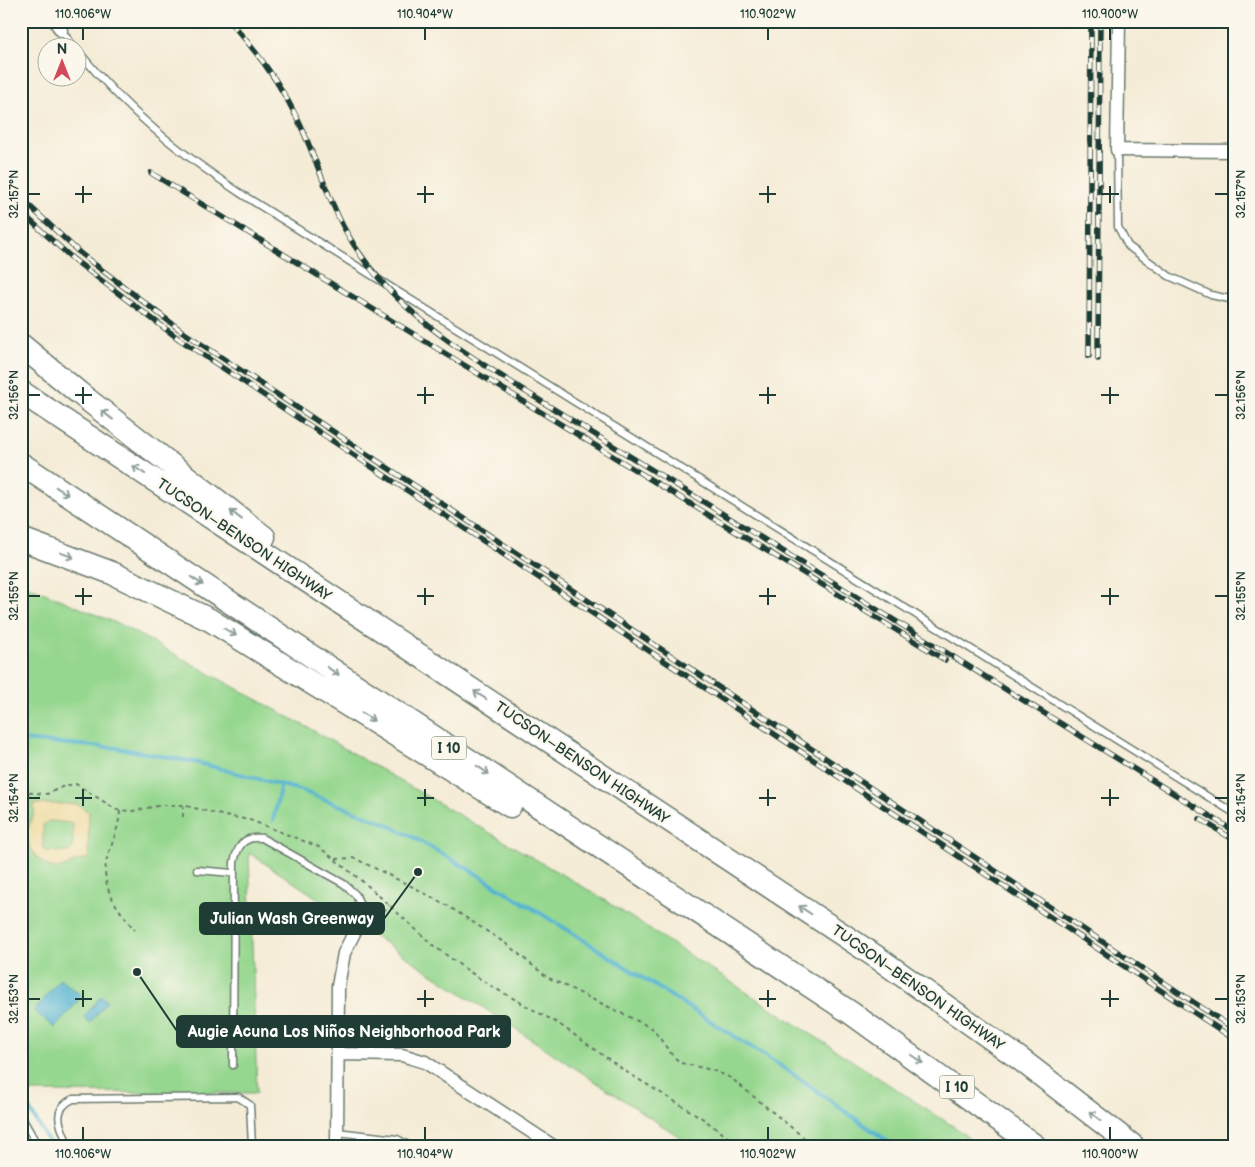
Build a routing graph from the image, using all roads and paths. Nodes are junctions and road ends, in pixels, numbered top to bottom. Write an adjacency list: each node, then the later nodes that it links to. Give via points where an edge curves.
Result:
1 (1119, 21): 5 (street)
2 (58, 26): 3 (lane)
3 (67, 38)
4 (88, 63): 16 (lane, via 108,88 150,128 243,196)
5 (1117, 150): 6 (street); 7 (lane, via 1118,227 1128,246 1169,276 1210,295)
6 (1234, 151)
7 (1234, 300)
8 (21, 345): 12 (highway, one-way to 8)
9 (21, 392): 12 (highway, TUCSON–BENSON HIGHWAY, one-way to 9)
10 (21, 464): 23 (highway, I 10, one-way to 23)
11 (21, 539): 23 (highway, one-way to 23, via 112,573 216,624)
12 (398, 642): 37 (highway, TUCSON–BENSON HIGHWAY, one-way to 12, via 1020,1059 884,962)
13 (21, 792): 15 (path, via 47,794 76,784 105,805)
14 (183, 805): 15 (path); 17 (path); 18 (path, via 272,827 303,839)
15 (120, 811): 22 (path, via 106,863 107,884 113,903)
16 (1234, 813)
17 (183, 821)
18 (336, 859): 34 (path, via 434,946 464,968 559,1024); 35 (path, via 354,858 415,888 505,943 547,977 652,1028 681,1063 731,1078)
19 (197, 870): 20 (lane)
20 (233, 873): 21 (lane, via 241,844 252,837 262,838 344,884 356,895); 25 (lane)
21 (362, 910): 24 (street, via 340,967)
22 (135, 930)
23 (877, 1031): 36 (highway, I 10, one-way to 36)
24 (337, 1054): 27 (street); 33 (street, via 402,1055 425,1062)
25 (233, 1065)
26 (21, 1116): 28 (lane)
27 (337, 1132): 31 (street); 32 (lane, via 396,1139)
28 (38, 1146)
29 (69, 1146): 30 (lane, via 58,1115 63,1106 73,1099 238,1097 250,1105)
30 (252, 1146)
31 (337, 1146)
32 (410, 1146)
33 (553, 1146)
34 (740, 1146)
35 (814, 1146)
36 (1035, 1146)
37 (1133, 1146)

